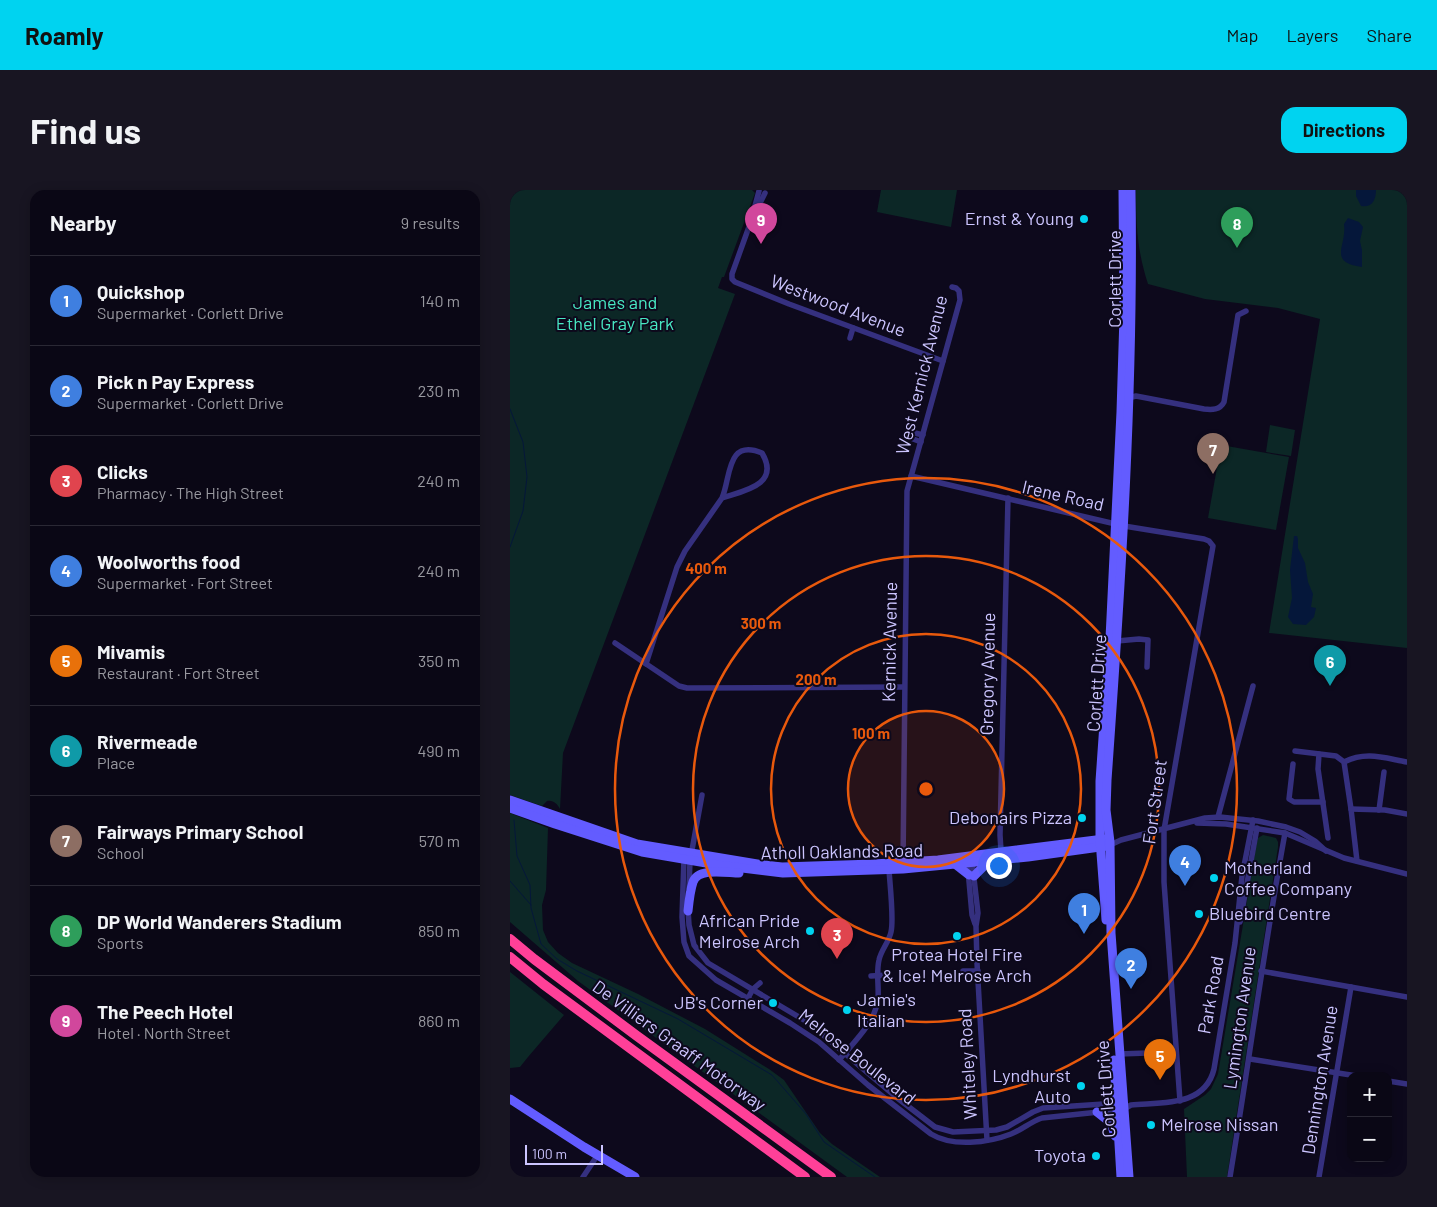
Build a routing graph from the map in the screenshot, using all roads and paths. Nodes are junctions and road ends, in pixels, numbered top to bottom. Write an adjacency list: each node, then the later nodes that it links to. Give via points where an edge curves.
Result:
1 (1123, 190): 9 (main road, Corlett Drive)
2 (1131, 190): 9 (main road, Corlett Drive, via 1132,307)
3 (763, 191): 6 (street, Westwood Avenue, via 733,271 733,280 745,288)
4 (952, 286): 8 (street, West Kernick Avenue, via 959,291 960,300)
5 (1246, 311): 9 (street, via 1238,315 1224,402 1220,407 1204,409 1136,396)
6 (853, 328): 7 (street); 8 (street, Westwood Avenue)
7 (850, 338)
8 (943, 361): 11 (street, West Kernick Avenue)
9 (1125, 399): 15 (main road, Corlett Drive)
10 (909, 435): 11 (street)
11 (922, 439): 12 (street, West Kernick Avenue)
12 (911, 476): 14 (street, Irene Road); 22 (street, Kernick Avenue, via 906,498)
13 (722, 498): 13 (street, via 731,461 736,455 754,450 762,453 767,466 760,485); 19 (street, via 677,567)
14 (1008, 498): 15 (street, Irene Road); 45 (street, Gregory Avenue)
15 (1120, 525): 16 (street, Irene Road); 17 (main road, Corlett Drive); 43 (main road, Corlett Drive, via 1100,781)
16 (1209, 541): 40 (street, Fort Street, via 1213,550)
17 (1117, 642): 20 (street, via 1148,640); 43 (main road, Corlett Drive)
18 (615, 643): 19 (street)
19 (646, 664): 22 (street, via 687,688)
20 (1147, 667)
21 (1254, 686): 36 (street)
22 (904, 687): 53 (street, Kernick Avenue)
23 (1295, 751): 24 (street)
24 (1319, 754): 25 (street, via 1336,756); 31 (street)
25 (1344, 762): 26 (street, via 1363,755); 33 (street)
26 (1407, 762)
27 (1293, 764): 31 (street, via 1289,799 1294,802)
28 (1384, 772): 34 (street)
29 (702, 795): 48 (street)
30 (510, 800): 48 (main road, Atholl Oaklands Road, via 625,840)
31 (1323, 802): 42 (street)
32 (510, 808): 48 (main road, Atholl Oaklands Road, via 642,852)
33 (1351, 808): 34 (street); 51 (street)
34 (1379, 810): 35 (street)
35 (1407, 814)
36 (1218, 817): 37 (street, Atholl Oaklands Road); 38 (street, Atholl Oaklands Road)
37 (1255, 820): 39 (street, Park Road); 46 (street, Atholl Oaklands Road, via 1294,830)
38 (1192, 823): 39 (street, Atholl Oaklands Road); 40 (street, Atholl Oaklands Road)
39 (1254, 829): 41 (street, Atholl Oaklands Road); 86 (street, Park Road, via 1213,1075 1199,1094)
40 (1164, 830): 43 (street, Atholl Oaklands Road); 76 (street, Fort Street)
41 (1285, 833): 46 (street, Atholl Oaklands Road); 66 (street, Lymington Avenue)
42 (1328, 838)
43 (1105, 842): 44 (main road, Atholl Oaklands Road); 47 (main road, Atholl Oaklands Road); 78 (main road, Corlett Drive); 87 (main road, Corlett Drive, via 1111,986)
44 (1032, 848): 45 (main road, Atholl Oaklands Road); 47 (main road)
45 (1001, 851): 49 (main road, Atholl Oaklands Road)
46 (1326, 851): 51 (street, Atholl Oaklands Road)
47 (1046, 855): 50 (main road, Atholl Oaklands Road)
48 (688, 856): 53 (main road, Atholl Oaklands Road, via 782,866); 55 (main road, Atholl Oaklands Road); 58 (street, Melrose Boulevard); 75 (street, Melrose Boulevard, via 682,916 684,942 689,956 716,980)
49 (969, 859): 50 (main road, Atholl Oaklands Road); 52 (main road, Atholl Oaklands Road); 53 (main road, Atholl Oaklands Road); 57 (street, Whiteley Road)
50 (996, 861): 57 (main road)
51 (1357, 861): 56 (street, Atholl Oaklands Road)
52 (955, 864): 53 (main road, Atholl Oaklands Road); 57 (main road)
53 (903, 866): 54 (main road, Atholl Oaklands Road)
54 (889, 870): 55 (main road, Atholl Oaklands Road); 68 (street, via 892,925 880,958)
55 (761, 872): 58 (main road, via 698,875 693,882)
56 (1407, 874)
57 (971, 876): 65 (street, Whiteley Road, via 978,913)
58 (688, 911): 73 (street, Melrose Boulevard, via 694,945 704,958)
59 (510, 930): 62 (highway)
60 (510, 939): 62 (highway, De Villiers Graaff Motorway)
61 (510, 957): 71 (highway)
62 (534, 959): 96 (highway, De Villiers Graaff Motorway)
63 (510, 964): 71 (highway)
64 (962, 971): 65 (street)
65 (978, 971): 89 (street, Whiteley Road)
66 (1261, 971): 72 (street); 79 (street, Lymington Avenue)
67 (887, 974): 68 (street)
68 (878, 975): 69 (street); 77 (street, via 878,1000 873,1016)
69 (871, 976)
70 (760, 983): 73 (street)
71 (543, 984): 95 (highway)
72 (1351, 987): 74 (street); 81 (street, Dennington Avenue)
73 (753, 989): 75 (street); 77 (street, Melrose Boulevard, via 809,1023)
74 (1407, 997)
75 (748, 998): 80 (street, Melrose Boulevard, via 802,1030)
76 (1176, 1052): 78 (street); 86 (street, Fort Street)
77 (845, 1053): 80 (street); 89 (street, Melrose Boulevard, via 935,1127 953,1132)
78 (1119, 1054): 87 (main road, Corlett Drive)
79 (1250, 1059): 81 (street); 99 (street, Lymington Avenue)
80 (839, 1060): 90 (street, Melrose Boulevard, via 937,1138)
81 (1336, 1072): 82 (street); 100 (street, Dennington Avenue)
82 (1347, 1074)
83 (1392, 1082): 84 (street)
84 (1407, 1084)
85 (510, 1099): 92 (main road)
86 (1180, 1101): 87 (street, Park Road)
87 (1122, 1106): 88 (street, Melrose Boulevard); 89 (street, Melrose Boulevard, via 1059,1106 1037,1110 1003,1128); 91 (main road, Corlett Drive); 98 (main road, Corlett Drive)
88 (1097, 1112): 90 (street, Melrose Boulevard, via 1038,1119 1012,1134); 91 (main road, via 1111,1122)
89 (987, 1131): 90 (street, Whiteley Road)
90 (988, 1140)
91 (1119, 1149): 97 (main road, Corlett Drive)
92 (598, 1156): 93 (street); 94 (main road)
93 (583, 1177)
94 (636, 1177)
95 (805, 1177)
96 (832, 1177)
97 (1121, 1177)
98 (1129, 1177)
99 (1230, 1177)
100 (1319, 1177)

